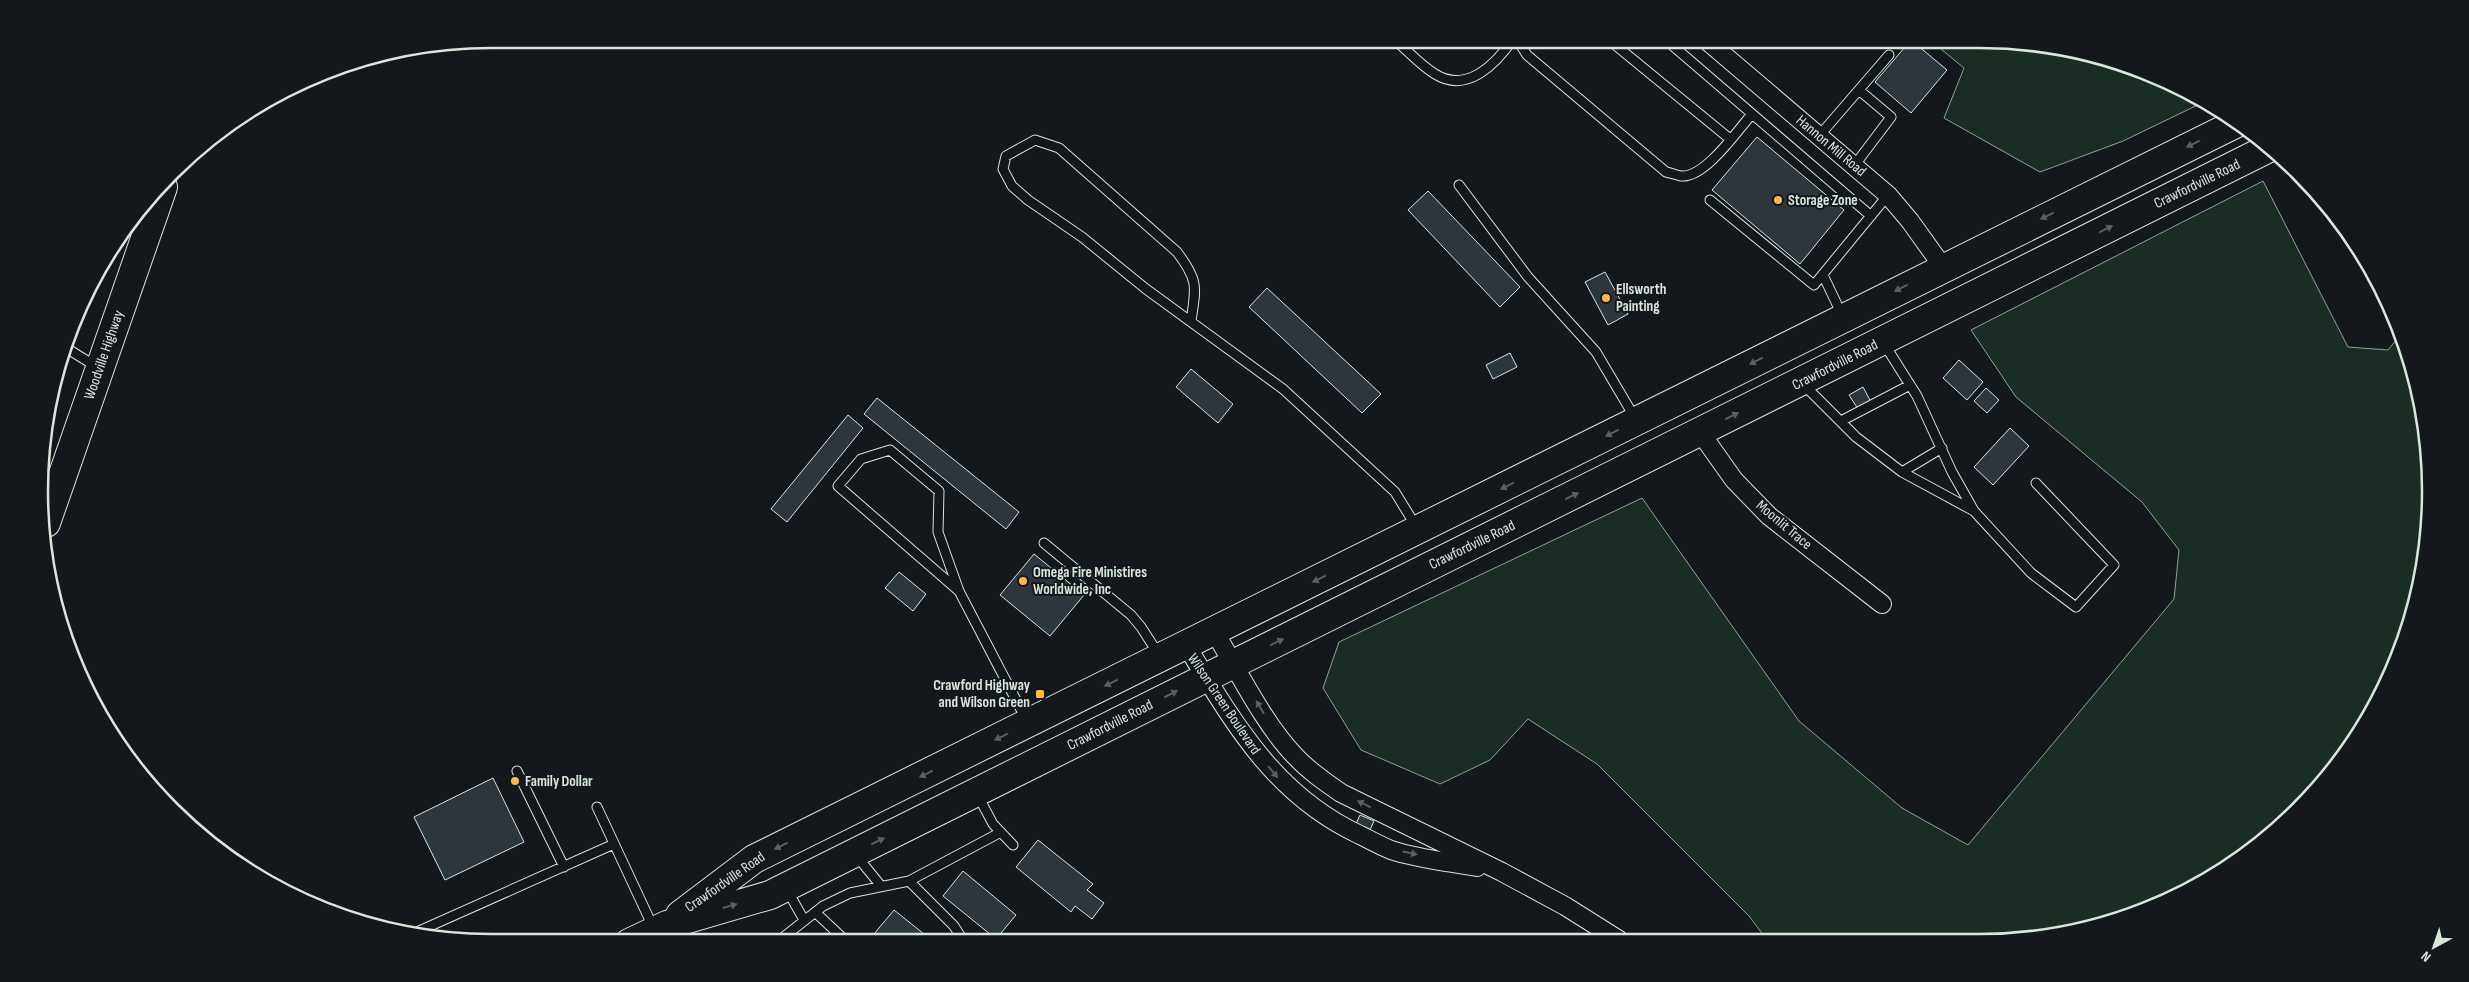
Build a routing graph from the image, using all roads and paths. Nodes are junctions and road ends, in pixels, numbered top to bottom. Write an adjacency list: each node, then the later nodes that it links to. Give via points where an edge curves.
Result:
1 (1405, 48): 2 (lane, via 1435,74 1456,81 1474,79)
2 (1506, 48)
3 (1523, 48): 12 (lane, via 1666,172 1682,176 1694,173 1706,166)
4 (1619, 48): 12 (lane)
5 (1675, 48): 9 (lane)
6 (1716, 48): 11 (street, Hannon Mill Road)
7 (1889, 55): 8 (lane)
8 (1859, 90): 11 (lane); 14 (lane, via 1891,116)
9 (1752, 114): 12 (lane); 19 (lane)
10 (2230, 126): 20 (main road, Crawfordville Road, one-way to 20)
11 (1819, 136): 14 (street, Hannon Mill Road)
12 (1730, 139)
13 (2262, 151): 22 (main road, Crawfordville Road, one-way to 13)
14 (1854, 166): 16 (street, Hannon Mill Road)
15 (1459, 185): 30 (lane, via 1528,277 1596,352)
16 (1888, 195): 19 (lane); 20 (street, Hannon Mill Road)
17 (159, 197): 27 (main road, Woodville Highway)
18 (1710, 200): 21 (lane, via 1814,285)
19 (1871, 216): 21 (lane)
20 (1943, 267): 22 (main road, via 1978,280); 23 (main road, Crawfordville Road, one-way to 23); 25 (main road, via 1926,301)
21 (1823, 275): 23 (lane)
22 (2001, 281): 25 (main road, Crawfordville Road)
23 (1843, 317): 30 (main road, Crawfordville Road, one-way to 30)
24 (1191, 321): 24 (lane, via 1017,191 1003,169 1006,156 1035,140 1059,148 1177,252 1191,270 1196,288); 42 (lane, via 1283,389 1394,492)
25 (1894, 335): 28 (main road, Crawfordville Road); 29 (lane)
26 (70, 351): 27 (lane)
27 (99, 369): 37 (main road, Woodville Highway)
28 (1801, 382): 31 (lane); 32 (main road, Crawfordville Road, one-way to 28)
29 (1910, 385): 31 (lane); 34 (lane)
30 (1636, 421): 33 (main road, Crawfordville Road, one-way to 33)
31 (1841, 421): 35 (lane, via 1856,437)
32 (1700, 432): 41 (main road, Crawfordville Road, one-way to 32); 46 (street, Moonlit Trace, via 1734,480 1769,516)
33 (1582, 448): 39 (main road, Crawfordville Road, one-way to 39); 41 (main road, via 1556,472)
34 (1942, 448): 35 (lane); 40 (lane)
35 (1902, 472): 40 (lane)
36 (2036, 483): 40 (lane, via 2114,565 2076,607 2031,573)
37 (50, 493): 38 (main road, Woodville Highway)
38 (48, 508)
39 (1461, 509): 42 (main road, Crawfordville Road); 44 (main road, via 1438,547)
40 (1974, 511)
41 (1526, 518): 44 (main road, Crawfordville Road)
42 (1418, 530): 47 (main road, Crawfordville Road, one-way to 47)
43 (1044, 543): 49 (lane, via 1131,616 1142,627)
44 (1402, 580): 50 (main road, Crawfordville Road, one-way to 44)
45 (959, 591): 45 (lane, via 838,486 860,459 890,450 939,492 938,532); 52 (lane)
46 (1882, 604)
47 (1214, 631): 48 (main road, Crawfordville Road); 50 (street, Wilson Green Boulevard)
48 (1186, 646): 49 (main road, Crawfordville Road); 51 (street, Wilson Green Boulevard)
49 (1161, 658): 52 (main road, Crawfordville Road, one-way to 52)
50 (1234, 663): 51 (main road, Crawfordville Road); 55 (street, Wilson Green Boulevard, one-way to 50, via 1295,756 1276,732)
51 (1206, 677): 54 (main road, Crawfordville Road, one-way to 51); 57 (street, Wilson Green Boulevard, one-way to 57, via 1239,730 1279,780)
52 (1028, 723): 70 (main road, Crawfordville Road, one-way to 70, via 754,859)
53 (517, 771): 62 (lane)
54 (976, 792): 58 (lane); 61 (main road, Crawfordville Road, one-way to 54)
55 (1341, 793): 57 (street); 63 (street, Wilson Green Boulevard, one-way to 55)
56 (596, 807): 59 (lane)
57 (1326, 816): 63 (street, Wilson Green Boulevard, one-way to 63, via 1391,850)
58 (1000, 832): 60 (lane); 64 (lane)
59 (614, 844): 62 (lane); 70 (lane)
60 (1013, 845)
61 (854, 853): 65 (lane); 66 (main road, Crawfordville Road)
62 (564, 867): 69 (lane)
63 (1502, 872): 74 (street, Wilson Green Boulevard, via 1565,906)
64 (909, 881): 65 (lane); 73 (lane)
65 (881, 886): 67 (lane, via 850,893)
66 (785, 887): 68 (lane); 70 (main road, Crawfordville Road, one-way to 66)
67 (814, 912): 68 (lane); 72 (lane)
68 (804, 920): 71 (lane)
69 (423, 929)
70 (666, 933)
71 (786, 934)
72 (838, 934)
73 (959, 934)
74 (1607, 934)

